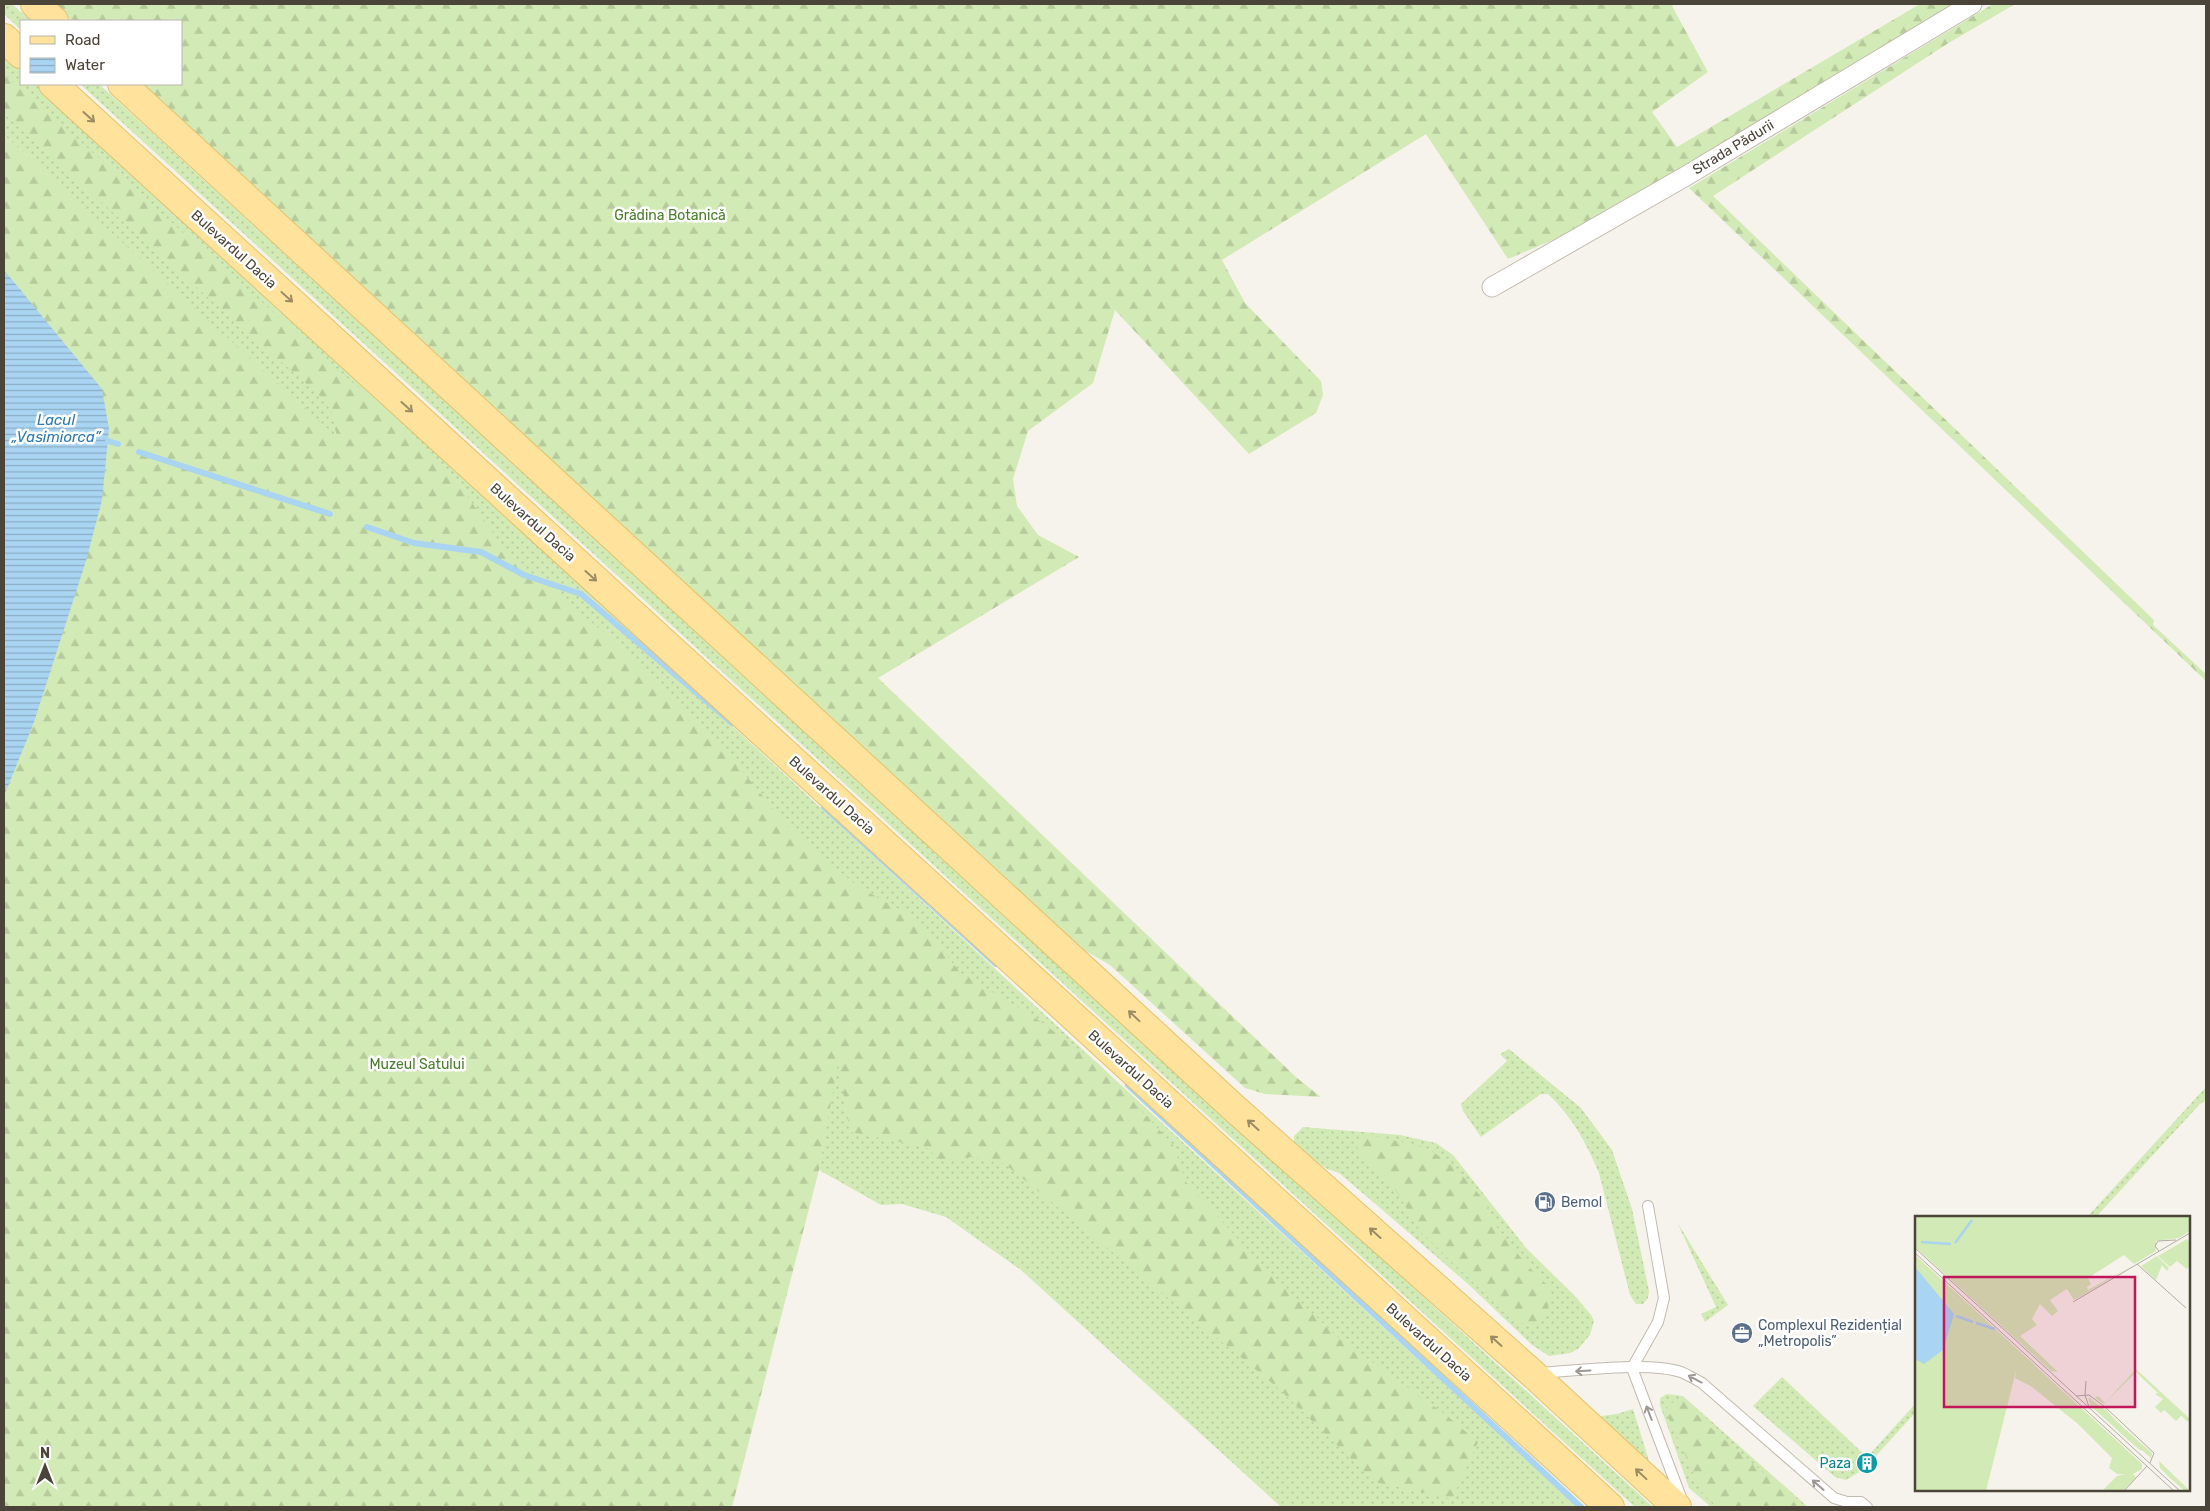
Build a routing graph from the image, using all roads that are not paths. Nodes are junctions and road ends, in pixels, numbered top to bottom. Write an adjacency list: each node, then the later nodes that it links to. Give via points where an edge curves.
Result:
1 (35, 4): 3 (main road)
2 (1972, 4): 8 (street, Strada Pădurii, via 1686,176)
3 (53, 20)
4 (4, 38): 5 (main road)
5 (20, 53)
6 (55, 85): 13 (main road, Bulevardul Dacia, one-way to 13)
7 (123, 85): 11 (main road, one-way to 7, via 1234,1108)
8 (1492, 287)
9 (1648, 1206): 10 (lane, via 1664,1298 1658,1322)
10 (1632, 1368): 11 (lane, one-way to 11); 12 (lane, one-way to 10, via 1834,1498 1702,1383 1681,1372); 15 (lane, one-way to 10)
11 (1533, 1374): 14 (main road, one-way to 11)
12 (1864, 1505)
13 (1610, 1507)
14 (1677, 1507)
15 (1685, 1507)

